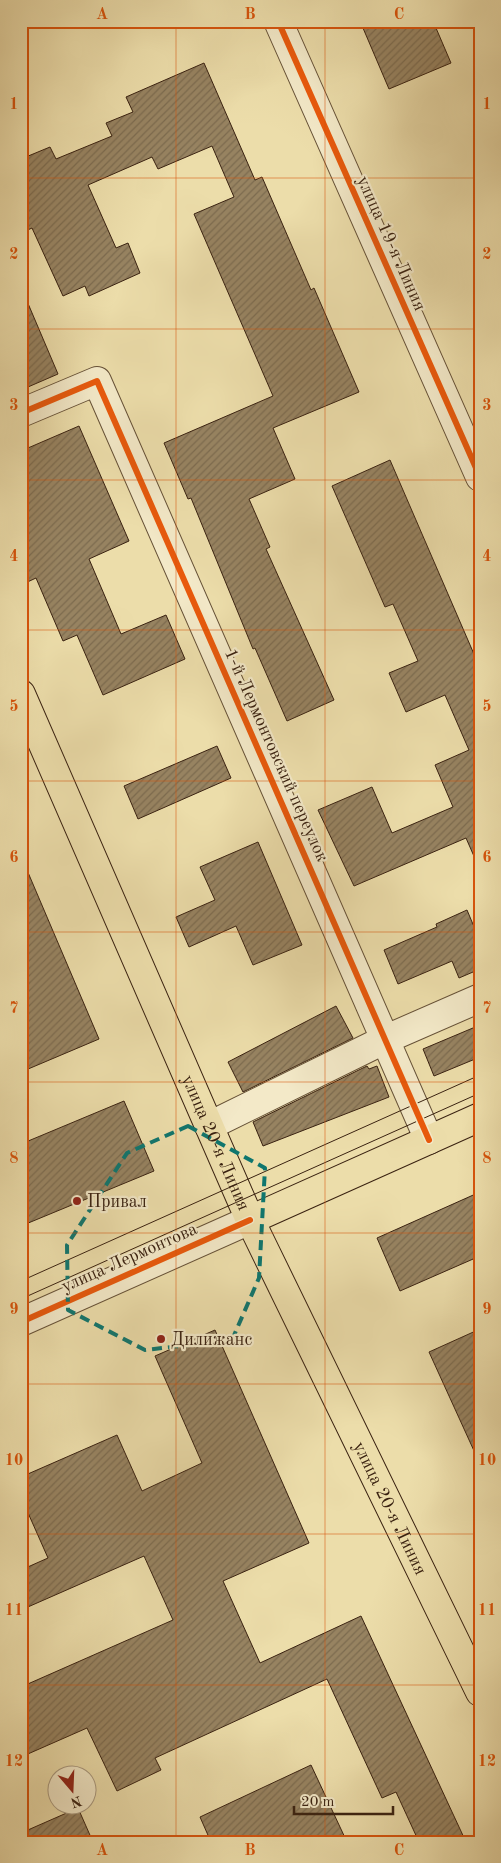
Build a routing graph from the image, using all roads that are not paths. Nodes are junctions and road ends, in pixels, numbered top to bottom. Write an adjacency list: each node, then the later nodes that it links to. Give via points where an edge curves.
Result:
1 (278, 21): 3 (street, улица 19-я Линия)
2 (21, 414): 6 (street, 1-й Лермонтовский переулок, via 97,381)
3 (480, 477)
4 (21, 694): 8 (main road, улица 20-я Линия)
5 (480, 998): 6 (street)
6 (384, 1040): 8 (street); 9 (street, 1-й Лермонтовский переулок)
7 (480, 1117): 9 (main road, улица Лермонтова)
8 (209, 1126): 10 (main road, улица 20-я Линия)
9 (429, 1140): 10 (main road, улица Лермонтова)
10 (250, 1220): 11 (street, улица Лермонтова); 12 (main road, улица 20-я Линия)
11 (21, 1322)
12 (480, 1692)

